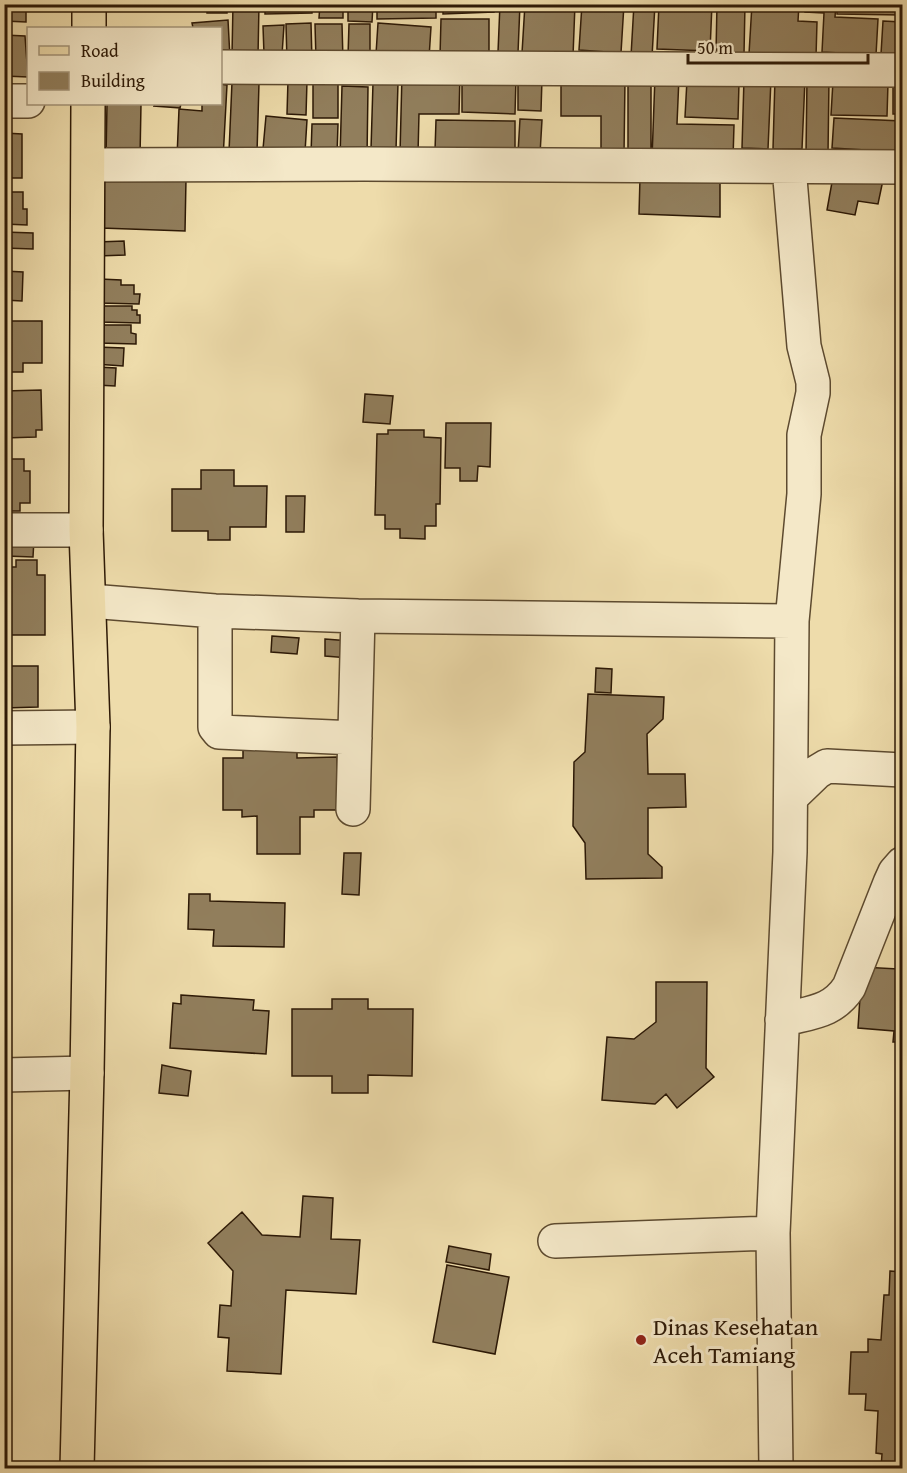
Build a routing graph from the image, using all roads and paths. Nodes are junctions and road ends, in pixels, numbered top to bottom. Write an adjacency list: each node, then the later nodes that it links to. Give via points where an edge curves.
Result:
1 (89, 4): 2 (main road)
2 (89, 27)
3 (222, 67): 4 (street)
4 (903, 70)
5 (4, 101): 6 (street)
6 (27, 101)
7 (88, 105): 8 (main road)
8 (89, 165): 9 (street); 12 (main road)
9 (789, 167): 10 (street); 16 (street, via 804,346 813,382 804,435 804,494)
10 (903, 167)
11 (4, 530): 12 (street)
12 (86, 530): 13 (main road)
13 (90, 601): 14 (street); 17 (main road)
14 (215, 611): 15 (street); 19 (street, via 215,727 219,732)
15 (358, 616): 16 (street); 19 (street)
16 (792, 621): 21 (street)
17 (93, 727): 18 (street); 25 (main road)
18 (4, 728)
19 (355, 738): 22 (street)
20 (903, 770): 21 (street, via 827,766)
21 (791, 797): 24 (street)
22 (353, 809)
23 (903, 864): 24 (street, via 895,872 841,999 829,1008)
24 (782, 1020): 27 (street)
25 (87, 1073): 26 (street); 29 (main road)
26 (4, 1075)
27 (773, 1233): 28 (street); 30 (street)
28 (555, 1241)
29 (77, 1468)
30 (776, 1468)

